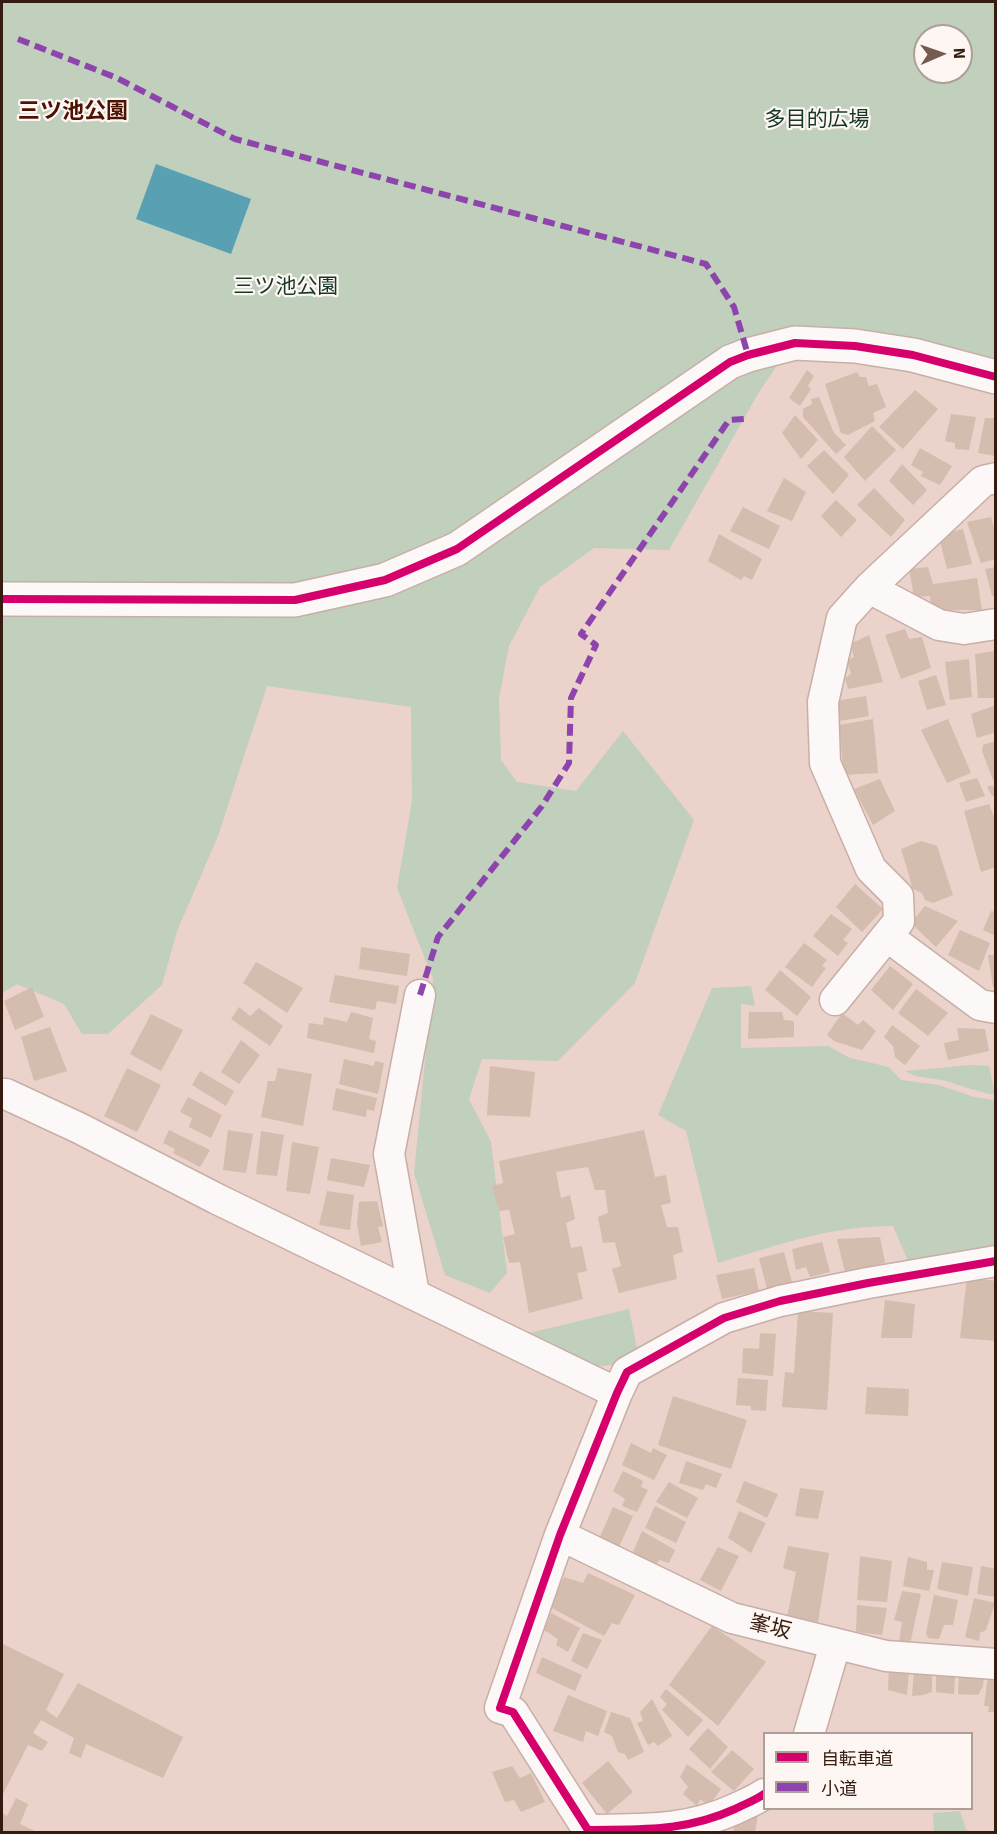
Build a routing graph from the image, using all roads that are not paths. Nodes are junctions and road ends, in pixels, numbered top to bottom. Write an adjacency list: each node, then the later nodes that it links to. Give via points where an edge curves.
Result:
1 (996, 377): 4 (street, via 913,355 855,346 795,343 730,362 457,549 385,580 295,600)
2 (996, 478): 3 (street, via 983,481)
3 (869, 588): 5 (street, via 939,625 964,629); 6 (street, via 842,618 823,702 825,763 871,869 898,896 899,921)
4 (2, 599)
5 (996, 624)
6 (888, 937): 8 (street); 9 (street, via 980,1005)
7 (420, 995): 12 (street, via 389,1154)
8 (835, 1000)
9 (996, 1008)
10 (2, 1094): 12 (street, via 79,1128)
11 (996, 1261): 13 (street, via 780,1301 724,1318 627,1372)
12 (414, 1294): 13 (street)
13 (617, 1393): 14 (street)
14 (560, 1535): 15 (street, 峯坂, via 732,1618); 18 (street, via 501,1708 513,1712 588,1830 663,1829 696,1824)
15 (835, 1645): 16 (street, 峯坂, via 885,1656); 17 (street)
16 (996, 1664)
17 (810, 1732)
18 (763, 1795)

